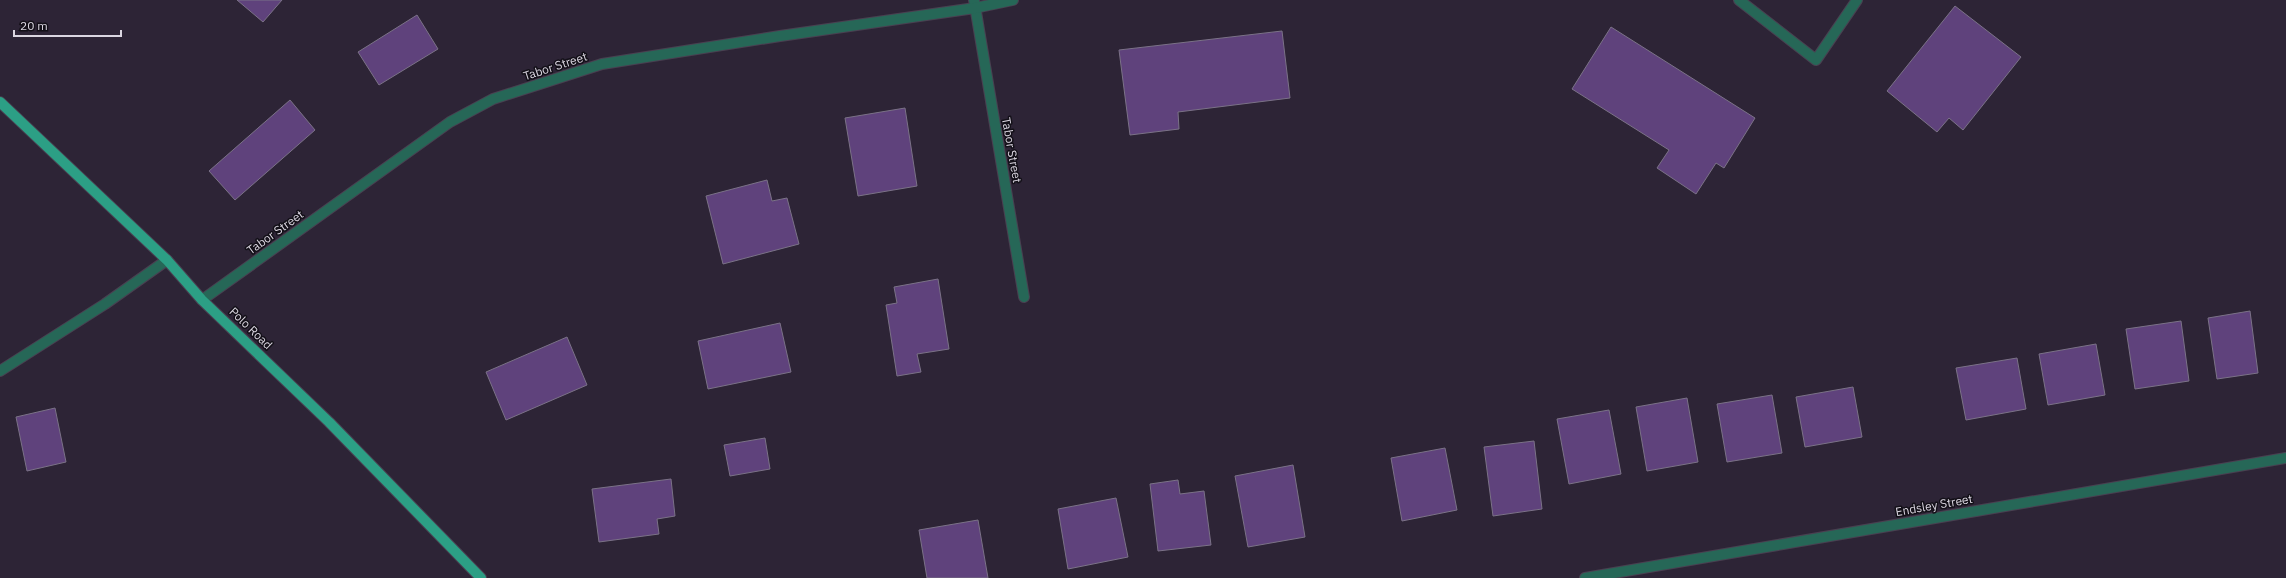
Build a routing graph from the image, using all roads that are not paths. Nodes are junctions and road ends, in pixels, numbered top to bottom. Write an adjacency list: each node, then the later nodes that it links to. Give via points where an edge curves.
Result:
1 (1013, 0): 4 (street)
2 (1739, 0): 3 (street, via 1816,60)
3 (1857, 0)
4 (974, 4): 7 (street, Tabor Street); 8 (street, Tabor Street, via 602,64 493,99 450,122)
5 (0, 102): 6 (main road, Polo Road)
6 (167, 260): 8 (main road, Polo Road); 9 (street, via 105,304)
7 (1024, 297)
8 (202, 300): 11 (main road, Polo Road, via 323,417)
9 (0, 371)
10 (2286, 458): 12 (street, Endsley Street)
11 (481, 578)
12 (1585, 578)

